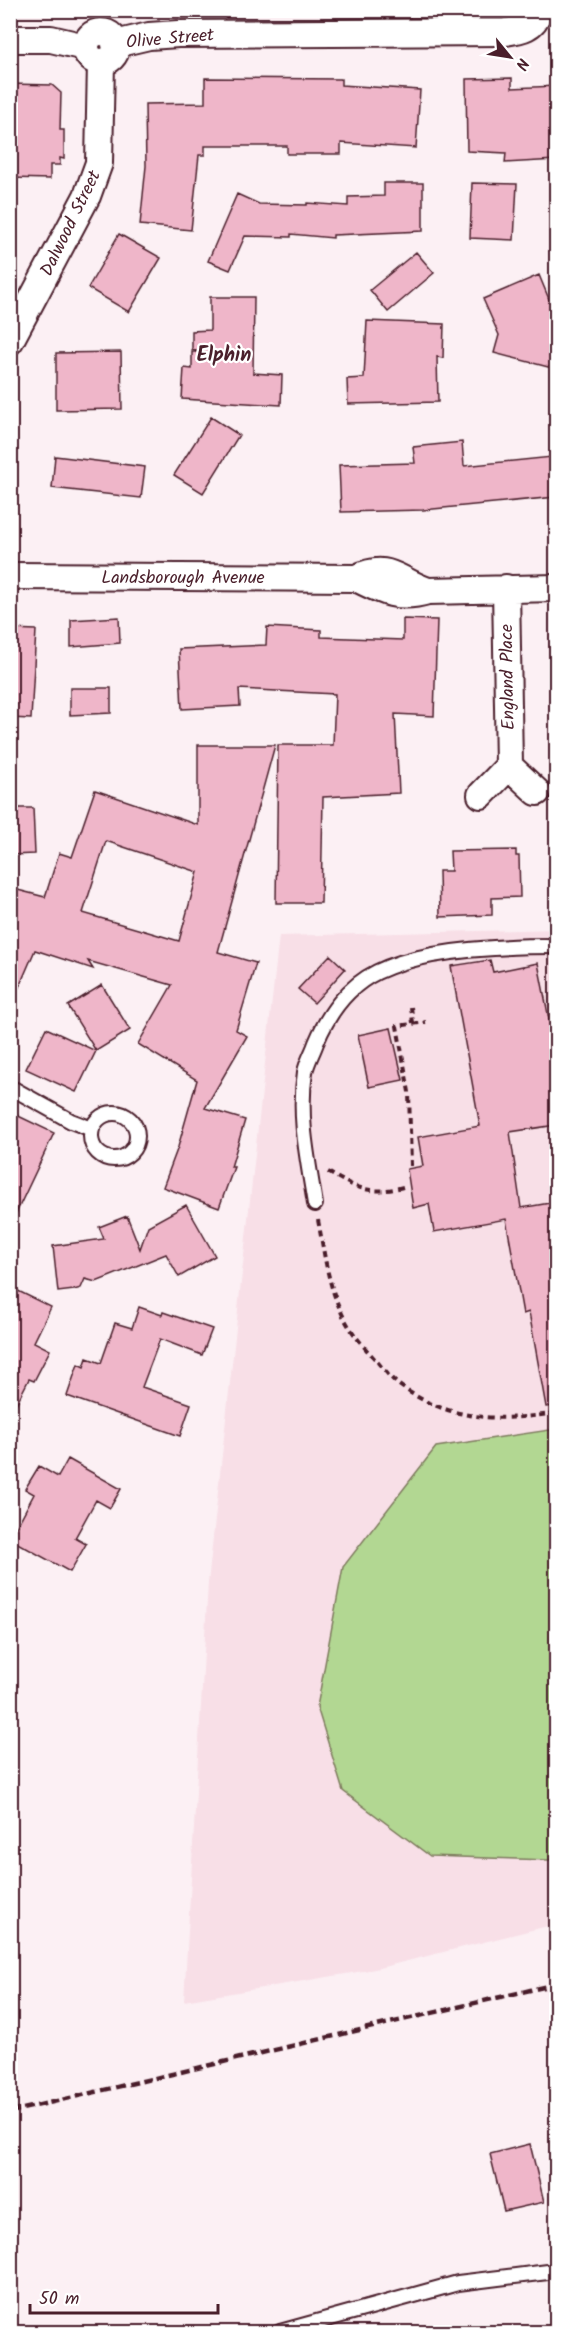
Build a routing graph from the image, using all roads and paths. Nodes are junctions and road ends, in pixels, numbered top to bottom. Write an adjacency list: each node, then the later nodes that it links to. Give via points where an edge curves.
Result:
1 (539, 10): 3 (street, Olive Street, via 531,25 505,32 178,34 149,36)
2 (10, 39): 3 (street, Olive Street, via 51,39)
3 (101, 51): 4 (street, Dalwood Street, via 99,163 87,196)
4 (11, 340)
5 (10, 576): 6 (street, Landsborough Avenue, via 356,578 372,570 390,573 428,591)
6 (506, 588): 7 (street, Landsborough Avenue); 8 (street, England Place)
7 (556, 588)
8 (509, 766): 9 (street); 10 (street)
9 (537, 792)
10 (481, 795)
11 (556, 946): 17 (lane, via 508,946 410,960 377,972 352,988 326,1020 305,1071 302,1124)
12 (411, 1007): 14 (path)
13 (426, 1022): 14 (path)
14 (413, 1023): 18 (path, via 397,1026 409,1092)
15 (10, 1087): 16 (lane)
16 (92, 1129)
17 (308, 1160): 19 (path, via 366,1190 381,1192); 20 (lane)
18 (411, 1166)
19 (403, 1187)
20 (315, 1204): 21 (path, via 328,1275 340,1311 363,1346 398,1384 436,1405 467,1415 519,1419)
21 (556, 1413)
22 (556, 2271): 23 (lane, via 458,2283)
23 (280, 2332)

